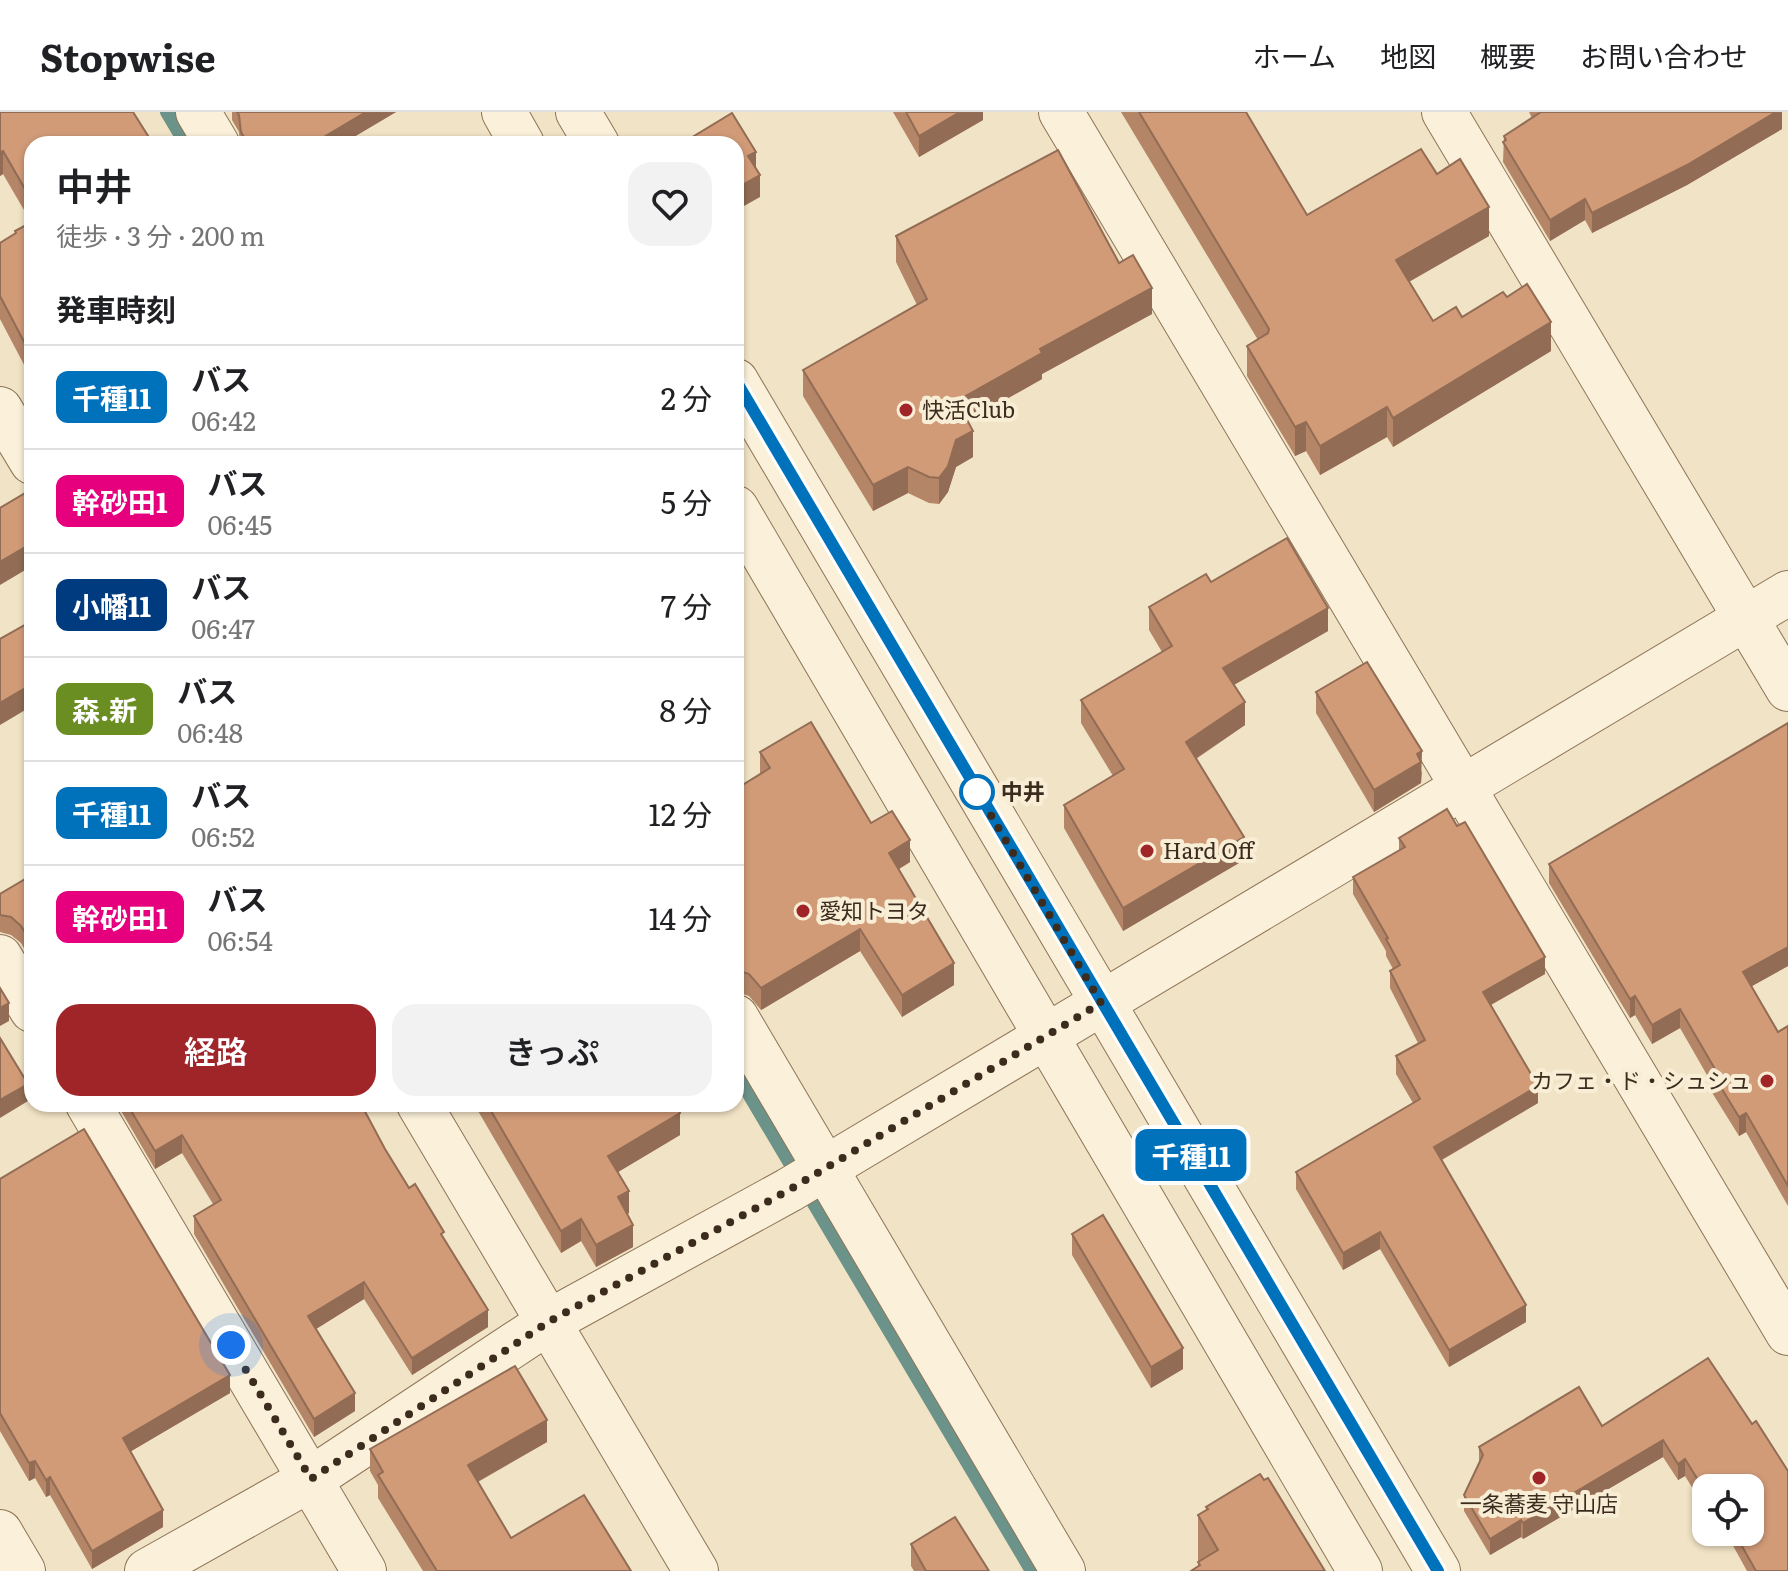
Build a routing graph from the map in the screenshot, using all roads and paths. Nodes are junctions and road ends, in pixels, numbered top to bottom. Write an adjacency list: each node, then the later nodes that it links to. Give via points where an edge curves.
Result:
1 (198, 112): 6 (street)
2 (504, 112): 7 (street)
3 (578, 112): 8 (street)
4 (1061, 112): 16 (street)
5 (1444, 112): 14 (street)
6 (212, 136)
7 (518, 136)
8 (592, 136)
9 (744, 395): 19 (street)
10 (0, 409): 11 (street)
11 (24, 449)
12 (744, 522): 21 (street)
13 (1788, 593): 14 (street)
14 (1746, 618): 15 (street); 16 (street)
15 (1788, 689)
16 (1465, 787): 19 (street); 26 (street)
17 (0, 957): 18 (street)
18 (24, 997)
19 (1101, 1003): 21 (street); 35 (street)
20 (744, 1034): 24 (street)
21 (1046, 1036): 24 (street); 34 (street)
22 (93, 1112): 27 (street)
23 (424, 1112): 25 (street)
24 (813, 1176): 25 (street); 33 (street)
25 (550, 1321): 27 (street); 32 (street)
26 (1788, 1333)
27 (311, 1479): 30 (street); 31 (street)
28 (0, 1532): 29 (street)
29 (23, 1571)
30 (147, 1571)
31 (364, 1571)
32 (696, 1571)
33 (1063, 1571)
34 (1360, 1571)
35 (1438, 1571)

